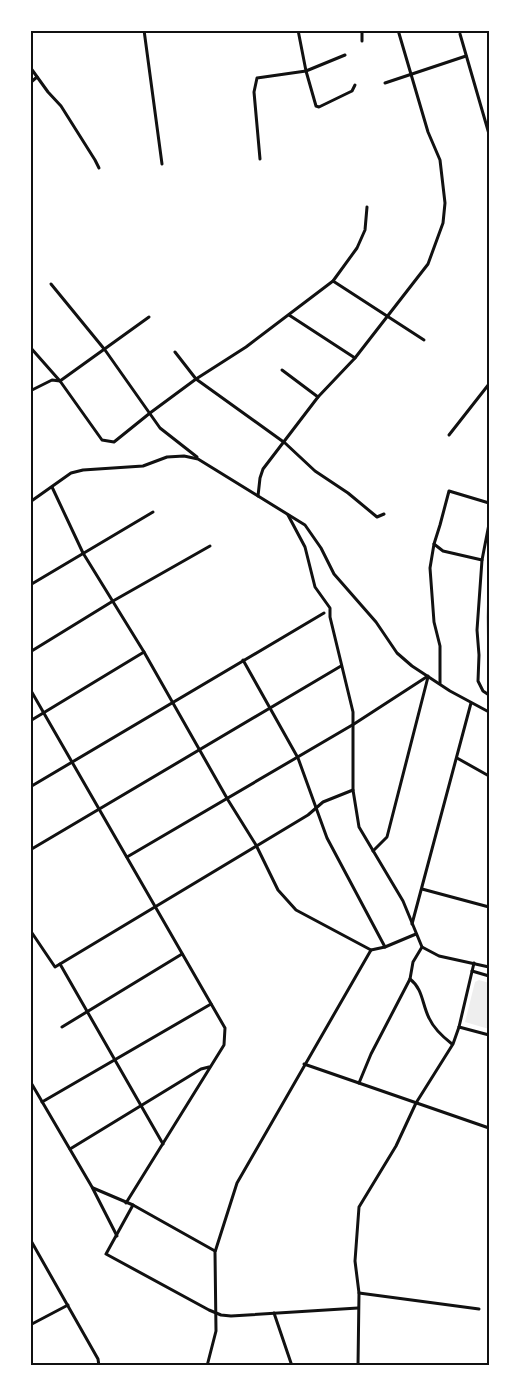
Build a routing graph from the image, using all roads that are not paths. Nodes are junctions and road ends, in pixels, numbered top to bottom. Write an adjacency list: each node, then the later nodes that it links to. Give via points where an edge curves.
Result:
1 (144, 30): 18 (street)
2 (298, 30): 10 (street)
3 (362, 30): 6 (street)
4 (398, 30): 11 (street)
5 (460, 34): 8 (street)
6 (362, 41)
7 (345, 55): 10 (street)
8 (466, 57): 11 (street); 16 (street)
9 (30, 67): 12 (street)
10 (306, 71): 15 (street, via 319,107 352,91); 17 (street, via 257,78 254,92)
11 (412, 75): 13 (street); 24 (street, via 440,160 445,203 443,223 428,264)
12 (37, 77): 14 (street); 19 (street, via 61,106)
13 (385, 82)
14 (30, 83)
15 (356, 85)
16 (489, 134)
17 (260, 159)
18 (162, 165)
19 (99, 168)
20 (366, 207): 21 (street, via 365,230 357,248)
21 (333, 281): 23 (street); 24 (street)
22 (51, 284): 28 (street)
23 (289, 315): 30 (street); 32 (street)
24 (388, 316): 26 (street); 30 (street)
25 (149, 317): 28 (street)
26 (423, 340)
27 (30, 347): 33 (street)
28 (105, 350): 33 (street); 37 (street)
29 (175, 352): 32 (street)
30 (355, 358): 36 (street)
31 (282, 370): 36 (street)
32 (196, 380): 37 (street); 39 (street)
33 (60, 381): 35 (street, via 52,380); 37 (street, via 102,440 114,442)
34 (489, 384): 38 (street)
35 (30, 391)
36 (318, 397): 39 (street)
37 (150, 413): 40 (street, via 160,428)
38 (449, 435)
39 (285, 443): 42 (street, via 264,469); 47 (street, via 315,471 377,517)
40 (198, 459): 41 (street, via 167,457 143,466 84,470); 42 (street)
41 (52, 487): 43 (street); 51 (street)
42 (258, 496): 46 (street)
43 (30, 502)
44 (489, 503): 49 (street, via 449,490)
45 (153, 512): 51 (street)
46 (287, 513): 59 (street, via 304,547 315,587 330,608); 60 (street, via 305,525 334,574 397,652)
47 (384, 514)
48 (489, 524): 52 (street)
49 (434, 544): 52 (street, via 443,551); 61 (street, via 430,568 440,646)
50 (210, 546): 54 (street)
51 (83, 553): 53 (street); 54 (street)
52 (482, 560): 63 (street, via 478,681)
53 (30, 585)
54 (113, 601): 56 (street); 57 (street)
55 (324, 613): 58 (street)
56 (30, 652)
57 (144, 652): 64 (street); 67 (street)
58 (243, 660): 64 (street); 66 (street)
59 (341, 666): 66 (street); 70 (street)
60 (428, 676): 61 (street); 70 (street); 83 (street, via 387,837)
61 (440, 684): 65 (street)
62 (30, 689): 67 (street)
63 (489, 695)
64 (173, 701): 71 (street); 74 (street)
65 (471, 703): 68 (street); 73 (street)
66 (270, 708): 71 (street); 72 (street)
67 (44, 712): 69 (street); 74 (street)
68 (489, 712)
69 (30, 721)
70 (354, 724): 72 (street); 77 (street)
71 (201, 749): 78 (street); 79 (street)
72 (298, 758): 78 (street); 80 (street)
73 (458, 758): 75 (street); 85 (street)
74 (72, 762): 76 (street); 79 (street)
75 (489, 776)
76 (30, 787)
77 (353, 790): 80 (street, via 323,802); 83 (street, via 358,827)
78 (228, 800): 81 (street); 84 (street)
79 (100, 809): 82 (street); 84 (street)
80 (316, 809): 81 (street); 91 (street, via 327,838)
81 (256, 845): 86 (street); 93 (street, via 278,890 296,910)
82 (30, 850)
83 (372, 852): 88 (street, via 403,901)
84 (127, 857): 86 (street)
85 (422, 889): 87 (street); 88 (street)
86 (155, 906): 94 (street); 96 (street)
87 (489, 907)
88 (412, 924): 90 (street)
89 (30, 930): 96 (street, via 55,968)
90 (416, 934): 91 (street); 92 (street)
91 (385, 947): 93 (street)
92 (422, 947): 95 (street, via 439,956); 100 (street, via 413,962)
93 (371, 950): 108 (street)
94 (182, 954): 101 (street); 102 (street)
95 (474, 963): 97 (street); 98 (street)
96 (60, 964): 102 (street)
97 (489, 967)
98 (472, 971): 99 (street); 104 (street)
99 (489, 976)
100 (410, 979): 106 (street, via 418,985 429,1018); 111 (street, via 370,1053)
101 (211, 1004): 107 (street); 109 (street, via 225,1028 224,1045)
102 (87, 1011): 103 (street); 107 (street)
103 (62, 1027)
104 (459, 1027): 105 (street); 106 (street)
105 (489, 1035)
106 (453, 1044): 113 (street)
107 (115, 1060): 112 (street); 114 (street)
108 (304, 1064): 111 (street); 124 (street, via 237,1183)
109 (211, 1067): 114 (street); 116 (street)
110 (30, 1081): 112 (street)
111 (359, 1083): 113 (street)
112 (42, 1102): 117 (street)
113 (416, 1103): 115 (street); 125 (street, via 359,1208 355,1261)
114 (141, 1106): 116 (street); 117 (street)
115 (489, 1128)
116 (163, 1144): 119 (street)
117 (70, 1149): 118 (street)
118 (92, 1187): 119 (street); 121 (street)
119 (126, 1203): 120 (street)
120 (133, 1205): 121 (street); 124 (street)
121 (117, 1236): 129 (street, via 106,1254)
122 (30, 1239): 123 (street)
123 (32, 1247): 126 (street)
124 (215, 1251): 129 (street)
125 (359, 1293): 127 (street); 128 (street)
126 (68, 1305): 131 (street); 132 (street)
127 (359, 1308): 130 (street); 135 (street)
128 (479, 1309)
129 (217, 1313): 130 (street); 133 (street)
130 (274, 1313): 134 (street)
131 (30, 1325)
132 (99, 1366)
133 (207, 1366)
134 (292, 1366)
135 (358, 1366)

